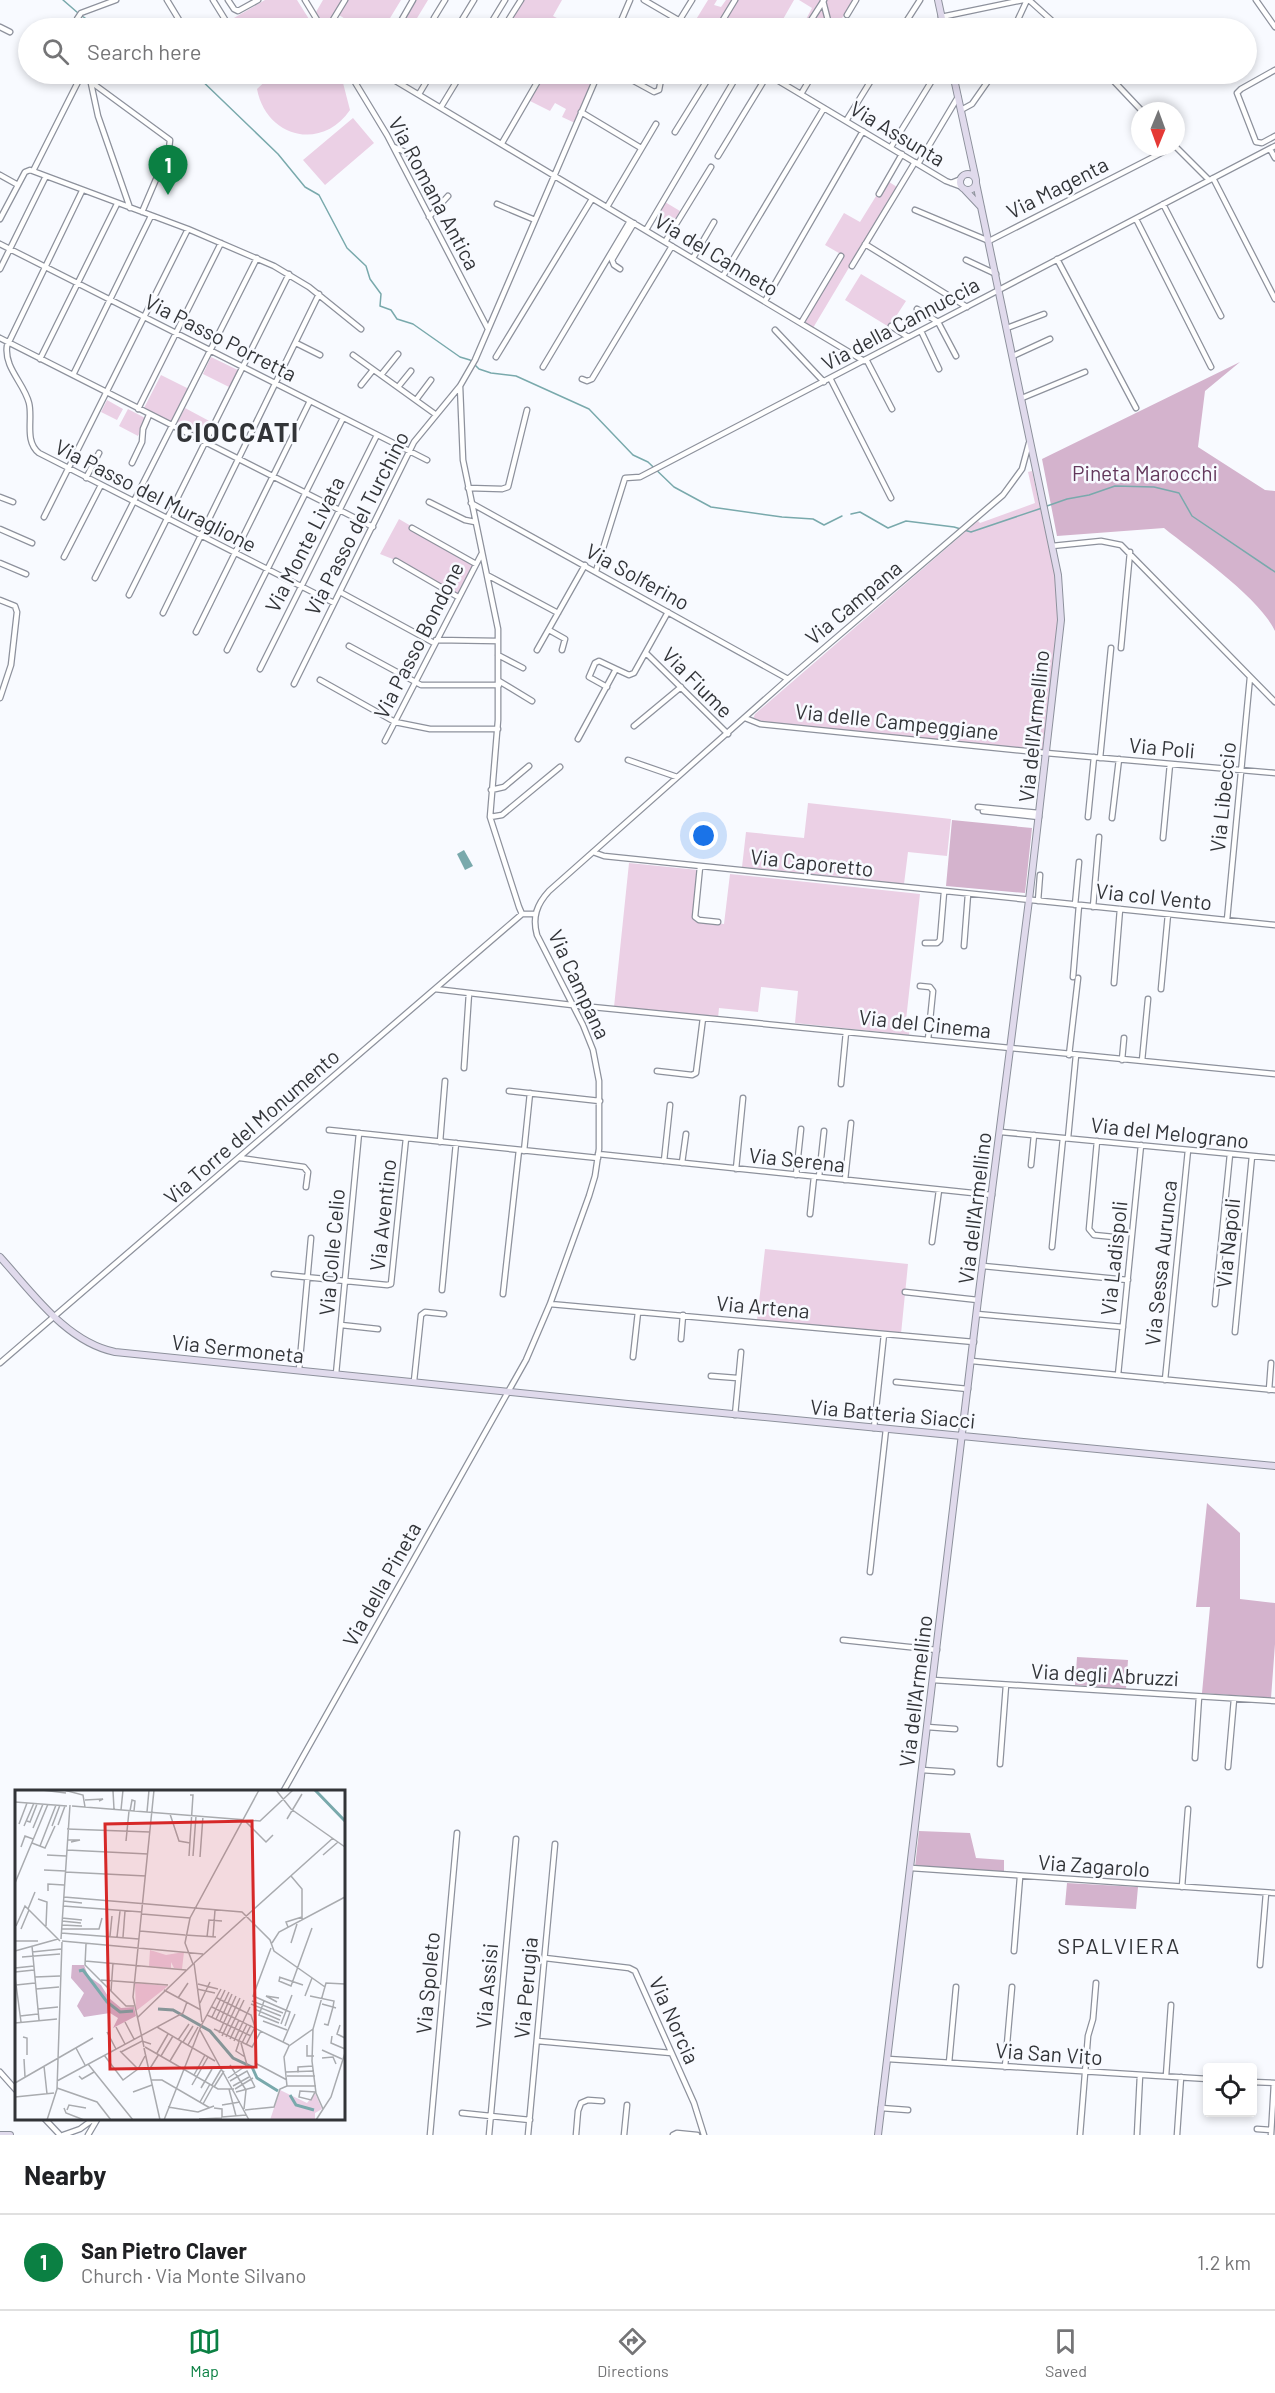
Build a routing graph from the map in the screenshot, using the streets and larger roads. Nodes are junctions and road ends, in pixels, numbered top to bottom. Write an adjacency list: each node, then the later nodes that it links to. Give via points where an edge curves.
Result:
1 (116, 0): 27 (street, via 79,14)
2 (167, 0): 28 (street)
3 (213, 0): 29 (street)
4 (228, 0): 5 (street, via 239,11)
5 (258, 0)
6 (305, 0): 30 (street)
7 (345, 0): 31 (street)
8 (413, 0): 32 (street)
9 (445, 0): 33 (street)
10 (474, 0): 34 (street)
11 (505, 0): 35 (street)
12 (521, 0): 36 (street)
13 (630, 0): 37 (street)
14 (644, 0): 38 (street)
15 (692, 0): 39 (street)
16 (735, 0): 40 (street)
17 (856, 0): 25 (street)
18 (920, 0): 43 (street)
19 (938, 0): 26 (street)
20 (1023, 0): 24 (street)
21 (1028, 0): 44 (street); 45 (street)
22 (1256, 0): 47 (street)
23 (824, 1): 41 (street); 42 (street)
24 (995, 3): 26 (street)
25 (847, 15)
26 (941, 17)
27 (79, 18)
28 (178, 18)
29 (224, 18)
30 (316, 18)
31 (334, 18)
32 (402, 18)
33 (434, 18)
34 (463, 18)
35 (494, 18)
36 (510, 18)
37 (622, 18)
38 (674, 18)
39 (681, 18)
40 (724, 18)
41 (813, 18)
42 (828, 18)
43 (908, 18)
44 (1019, 18)
45 (1049, 18)
46 (0, 27): 48 (street)
47 (1275, 27)
48 (10, 32)
49 (1275, 70): 50 (street)
50 (1257, 80)
51 (77, 84): 100 (street)
52 (91, 84): 121 (street)
53 (94, 84): 123 (street, via 170,140)
54 (356, 84): 87 (street, Via Romana Antica)
55 (402, 84): 73 (street, Via del Canneto)
56 (425, 84): 73 (street)
57 (455, 84): 77 (street)
58 (537, 84): 86 (street)
59 (594, 84): 80 (street, Via Passo del Turchino)
60 (639, 84): 61 (street, via 654,92)
61 (660, 84)
62 (705, 84): 84 (street)
63 (732, 84): 132 (street)
64 (762, 84): 93 (street)
65 (784, 84): 74 (street, Via Assunta)
66 (807, 84): 74 (street)
67 (869, 84): 81 (street)
68 (930, 84): 88 (street)
69 (955, 84): 75 (street, Via dell'Armellino)
70 (986, 84): 79 (street, via 974,103)
71 (1116, 84): 76 (street)
72 (1249, 84): 85 (street, via 1238,95 1256,142)
73 (419, 94): 77 (street, Via del Canneto)
74 (801, 94): 78 (street, Via Assunta)
75 (958, 97): 79 (street, Via dell'Armellino); 98 (street)
76 (1133, 102)
77 (441, 107): 86 (street, Via del Canneto)
78 (824, 108): 81 (street, Via Assunta); 151 (street)
79 (961, 110): 92 (street, Via dell'Armellino)
80 (581, 112): 89 (street); 101 (street, Via Passo del Turchino)
81 (846, 121): 83 (street, Via Assunta)
82 (656, 124): 89 (street)
83 (863, 131): 88 (street, Via Assunta); 157 (street)
84 (675, 132)
85 (1275, 136)
86 (502, 143): 101 (street, Via del Canneto)
87 (393, 147): 96 (street); 125 (street, Via Romana Antica)
88 (891, 147): 91 (street, Via Assunta)
89 (641, 148): 119 (street)
90 (1273, 148): 97 (street); 105 (street, Via della Cannuccia)
91 (902, 154): 98 (street, Via Assunta); 111 (street)
92 (971, 154): 104 (street); 106 (street, Via dell'Armellino)
93 (718, 156)
94 (1156, 156): 133 (street, Via Magenta)
95 (1184, 156): 105 (street, Via Magenta)
96 (416, 158)
97 (1275, 158)
98 (916, 163): 107 (street, Via Assunta); 137 (street)
99 (711, 167): 134 (street)
100 (30, 170): 103 (street); 108 (street)
101 (555, 174): 113 (street, Via del Canneto); 128 (street, Via Passo del Turchino)
102 (0, 175): 108 (street)
103 (46, 176): 110 (street); 139 (street)
104 (962, 177): 106 (street, via 971,175); 107 (street, Via Assunta); 109 (street)
105 (1211, 179): 117 (street, Via della Cannuccia); 156 (street, Via Magenta)
106 (976, 182): 109 (street, via 972,189); 120 (street, Via dell'Armellino)
107 (951, 183): 109 (street, Via Assunta)
108 (18, 185): 118 (street)
109 (963, 188): 120 (street)
110 (82, 191): 115 (street); 146 (street)
111 (879, 194)
112 (448, 196): 125 (street)
113 (592, 199): 119 (street, Via del Canneto); 183 (street)
114 (0, 200): 118 (street)
115 (117, 204): 121 (street); 152 (street)
116 (497, 204): 128 (street)
117 (1163, 204): 127 (street, Via della Cannuccia); 161 (street)
118 (8, 205): 126 (street)
119 (607, 207): 129 (street, Via del Canneto)
120 (981, 207): 133 (street, Via dell'Armellino)
121 (130, 209): 123 (street)
122 (915, 210): 133 (street)
123 (142, 212): 124 (street)
124 (151, 216): 131 (street); 155 (street)
125 (429, 217): 168 (street, Via Romana Antica)
126 (0, 219)
127 (1136, 219): 143 (street, Via della Cannuccia); 186 (street)
128 (535, 220): 168 (street, Via Passo del Turchino)
129 (632, 222): 132 (street, Via del Canneto); 148 (street, via 612,260); 188 (street)
130 (714, 222): 142 (street)
131 (188, 230): 135 (street); 162 (street)
132 (646, 230): 134 (street, Via del Canneto)
133 (989, 241): 150 (street, Via dell'Armellino)
134 (665, 242): 138 (street, Via del Canneto)
135 (221, 243): 141 (street); 171 (street)
136 (0, 244): 139 (street, Via Passo Porretta)
137 (865, 244): 145 (street); 158 (street)
138 (672, 246): 142 (street, Via del Canneto); 196 (street, via 592,379)
139 (10, 249): 146 (street, Via Passo Porretta); 147 (street)
140 (841, 256): 164 (street)
141 (257, 258): 149 (street); 177 (street)
142 (693, 258): 151 (street, Via del Canneto)
143 (1057, 259): 153 (street, Via della Cannuccia); 208 (street)
144 (966, 260): 150 (street)
145 (852, 266)
146 (45, 267): 152 (street, Via Passo Porretta); 175 (street)
147 (0, 269)
148 (620, 269)
149 (289, 274): 154 (street); 187 (street)
150 (996, 274): 153 (street, Via dell'Armellino)
151 (723, 276): 157 (street, Via del Canneto)
152 (78, 283): 155 (street, Via Passo Porretta); 184 (street)
153 (999, 289): 158 (street, Via della Cannuccia); 166 (street, Via dell'Armellino)
154 (319, 294): 167 (street); 176 (street)
155 (109, 299): 162 (street, Via Passo Porretta); 193 (street)
156 (1275, 299)
157 (765, 301): 164 (street, Via del Canneto)
158 (967, 307): 163 (street, Via della Cannuccia)
159 (917, 309): 163 (street)
160 (1044, 314): 166 (street)
161 (1221, 316)
162 (144, 317): 171 (street, Via Passo Porretta); 203 (street)
163 (938, 322): 170 (street, Via della Cannuccia); 181 (street)
164 (801, 323): 185 (street, Via del Canneto)
165 (891, 326): 172 (street)
166 (1007, 328): 182 (street, Via dell'Armellino)
167 (361, 329)
168 (488, 329): 201 (street, Via Passo del Turchino)
169 (775, 330): 198 (street)
170 (921, 331): 172 (street, Via della Cannuccia); 190 (street)
171 (176, 333): 177 (street, Via Passo Porretta); 209 (street)
172 (908, 337): 185 (street, Via della Cannuccia)
173 (0, 338): 175 (street)
174 (1050, 339): 182 (street)
175 (8, 342): 184 (street); 223 (street, Via Passo del Muraglione, via 8,362 28,401 32,446)
176 (296, 343): 179 (street); 199 (street)
177 (210, 351): 187 (street, Via Passo Porretta); 214 (street)
178 (398, 354): 194 (street)
179 (320, 355)
180 (353, 355): 189 (street)
181 (956, 356)
182 (1013, 356): 204 (street, Via dell'Armellino)
183 (496, 357)
184 (40, 359): 193 (street)
185 (865, 360): 195 (street, Via della Cannuccia); 207 (street)
186 (1212, 366)
187 (244, 367): 199 (street, Via Passo Porretta); 217 (street)
188 (543, 367)
189 (373, 369): 194 (street); 200 (street)
190 (939, 369)
191 (411, 371): 202 (street)
192 (1084, 372): 204 (street)
193 (73, 375): 203 (street)
194 (381, 375): 202 (street)
195 (830, 378): 198 (street, Via della Cannuccia); 230 (street)
196 (582, 379)
197 (431, 380): 205 (street)
198 (824, 382): 254 (street, Via della Cannuccia, via 649,472 623,480)
199 (276, 384): 206 (street, Via Passo Porretta); 220 (street)
200 (361, 385)
201 (460, 386): 211 (street, Via Passo del Turchino); 227 (street, via 462,454)
202 (398, 387): 205 (street)
203 (105, 392): 209 (street); 223 (street)
204 (1022, 398): 216 (street, Via dell'Armellino)
205 (416, 400): 211 (street)
206 (310, 401): 213 (street, Via Passo Porretta); 224 (street)
207 (892, 408)
208 (1136, 408)
209 (138, 409): 212 (street)
210 (527, 410): 227 (street, via 508,487)
211 (435, 414): 218 (street, Via Passo del Turchino)
212 (149, 415): 214 (street); 222 (street)
213 (344, 418): 215 (street, Via Passo Porretta); 228 (street)
214 (172, 427): 217 (street); 232 (street)
215 (377, 435): 218 (street, Via Passo Porretta); 235 (street, Via Monte Livata)
216 (1030, 437): 244 (street, Via dell'Armellino); 283 (street, Via Campana, via 1026,460 1003,495)
217 (206, 444): 220 (street); 237 (street)
218 (409, 451): 221 (street, Via Passo Porretta); 239 (street, Via Passo del Turchino)
219 (99, 453): 225 (street)
220 (238, 460): 224 (street); 242 (street)
221 (427, 460)
222 (132, 463)
223 (68, 468): 225 (street, Via Passo del Muraglione); 236 (street)
224 (272, 477): 228 (street); 246 (street)
225 (86, 478): 226 (street, Via Passo del Muraglione)
226 (101, 485): 232 (street, Via Passo del Muraglione); 248 (street)
227 (468, 488): 234 (street)
228 (306, 494): 235 (street); 253 (street)
229 (0, 497): 231 (street)
230 (891, 498)
231 (13, 502)
232 (133, 502): 237 (street, Via Passo del Muraglione); 257 (street)
233 (429, 502): 238 (street)
234 (471, 504): 238 (street); 252 (street, Via Solferino)
235 (339, 510): 239 (street); 258 (street, Via Monte Livata)
236 (44, 517)
237 (167, 519): 242 (street, Via Passo del Muraglione); 260 (street)
238 (475, 522): 247 (street)
239 (373, 528): 259 (street, Via Passo del Turchino)
240 (412, 528): 251 (street)
241 (0, 529): 243 (street)
242 (201, 536): 246 (street, Via Passo del Muraglione); 265 (street)
243 (32, 543)
244 (1052, 546): 245 (street, via 1107,541); 300 (street, Via dell'Armellino, via 1061,614)
245 (1130, 552): 273 (street); 282 (street)
246 (234, 553): 253 (street, Via Passo del Muraglione); 268 (street)
247 (482, 553): 251 (street, Via Passo Bondone); 256 (street)
248 (64, 557)
249 (396, 561): 261 (street)
250 (0, 563): 255 (street)
251 (476, 564): 261 (street, Via Passo Bondone)
252 (585, 565): 254 (street, Via Solferino); 266 (street)
253 (267, 570): 258 (street, Via Passo del Muraglione); 274 (street)
254 (596, 571): 264 (street, Via Solferino)
255 (26, 574)
256 (487, 575): 266 (street); 269 (street)
257 (95, 578)
258 (300, 586): 263 (street, Via Passo del Muraglione); 280 (street, Via Monte Livata)
259 (340, 592): 263 (street, Via Passo del Turchino); 270 (street)
260 (129, 595)
261 (458, 597): 270 (street, Via Passo Bondone)
262 (0, 600): 290 (street, via 14,605 17,612 11,662)
263 (334, 603): 287 (street, Via Passo del Turchino)
264 (668, 612): 277 (street); 283 (street, Via Solferino)
265 (163, 613)
266 (558, 613): 267 (street)
267 (549, 630): 275 (street); 276 (street, via 566,639)
268 (196, 632)
269 (498, 641): 270 (street); 278 (street)
270 (435, 642): 285 (street, Via Passo Bondone)
271 (349, 646): 285 (street)
272 (1111, 648): 301 (street)
273 (1120, 648)
274 (227, 650)
275 (537, 650)
276 (562, 650)
277 (646, 653): 281 (street, via 633,674); 289 (street, Via Fiume)
278 (498, 654): 279 (street); 286 (street)
279 (523, 668)
280 (260, 669)
281 (616, 669): 288 (street); 288 (street, via 595,662 589,677)
282 (1250, 677): 292 (street); 307 (street, Via Libeccio)
283 (788, 679): 293 (street, Via Campana)
284 (320, 680): 294 (street)
285 (414, 682): 286 (street, via 428,686); 294 (street, Via Passo Bondone)
286 (499, 683): 291 (street); 296 (street)
287 (294, 684)
288 (606, 687): 298 (street)
289 (681, 687): 295 (street); 297 (street, Via Fiume)
290 (0, 698)
291 (532, 701)
292 (1275, 702)
293 (745, 718): 297 (street, Via Campana); 300 (street, Via delle Campeggiane, via 759,724)
294 (395, 722): 296 (street, via 427,728); 299 (street, Via Passo Bondone)
295 (634, 726)
296 (498, 729): 310 (street)
297 (728, 734): 309 (street, Via Campana)
298 (579, 739)
299 (384, 741)
300 (1046, 753): 301 (street, Via Poli); 313 (street, Via dell'Armellino)
301 (1097, 757): 302 (street, Via Poli); 315 (street)
302 (1119, 759): 304 (street, Via Poli); 316 (street)
303 (628, 760): 309 (street)
304 (1170, 764): 307 (street, Via Poli); 318 (street)
305 (529, 766): 310 (street, via 504,787)
306 (560, 767): 314 (street, via 502,815)
307 (1241, 770): 308 (street, Via Poli); 333 (street, Via Libeccio)
308 (1275, 773)
309 (677, 777): 319 (street, Via Campana)
310 (491, 790): 314 (street)
311 (978, 807): 313 (street)
312 (983, 811): 313 (street)
313 (1039, 815): 325 (street, Via dell'Armellino)
314 (490, 817): 330 (street)
315 (1088, 817)
316 (1112, 818)
317 (1099, 837): 328 (street)
318 (1164, 837)
319 (593, 852): 321 (street, Via Caporetto); 331 (street, Via Campana, via 547,893)
320 (1079, 862): 327 (street)
321 (700, 867): 323 (street, Via Caporetto); 334 (street, via 695,917)
322 (1040, 876): 326 (street)
323 (944, 892): 324 (street, Via Caporetto); 336 (street, via 939,942)
324 (968, 894): 325 (street, Via Caporetto); 337 (street)
325 (1029, 900): 326 (street, Via col Vento); 349 (street, Via dell'Armellino)
326 (1038, 901): 327 (street, Via col Vento)
327 (1077, 905): 328 (street, Via col Vento); 350 (street)
328 (1093, 906): 329 (street, Via col Vento)
329 (1120, 909): 332 (street, Via col Vento); 338 (street)
330 (522, 914): 331 (street); 341 (street, Via Torre del Monumento)
331 (535, 914): 344 (street, Via Campana, via 539,939)
332 (1168, 914): 333 (street, Via col Vento); 340 (street)
333 (1227, 920): 335 (street, Via col Vento)
334 (718, 922)
335 (1275, 925)
336 (925, 943)
337 (964, 946)
338 (1114, 983)
339 (920, 986): 348 (street, via 933,991)
340 (1161, 988)
341 (435, 989): 342 (street, Via del Cinema); 383 (street, Via Torre del Monumento)
342 (469, 993): 344 (street, Via del Cinema); 354 (street)
343 (1148, 999): 353 (street)
344 (572, 1005): 345 (street, Via del Cinema); 362 (street, Via Campana, via 593,1050)
345 (703, 1018): 346 (street, Via del Cinema); 355 (street, via 696,1073)
346 (846, 1032): 348 (street, Via del Cinema); 358 (street)
347 (1124, 1038): 352 (street)
348 (928, 1040): 349 (street, Via del Cinema)
349 (1010, 1049): 350 (street, Via del Cinema); 368 (street, Via dell'Armellino)
350 (1069, 1055): 351 (street, Via del Cinema)
351 (1076, 1056): 352 (street, Via del Cinema); 373 (street)
352 (1122, 1060): 353 (street, Via del Cinema)
353 (1142, 1061): 356 (street, Via del Cinema)
354 (464, 1068)
355 (657, 1071)
356 (1275, 1074)
357 (445, 1081): 375 (street)
358 (841, 1084)
359 (509, 1091): 360 (street)
360 (530, 1093): 362 (street); 378 (street)
361 (743, 1098): 388 (street)
362 (600, 1101): 381 (street, Via Campana)
363 (670, 1105): 385 (street)
364 (852, 1123): 391 (street)
365 (801, 1129): 389 (street)
366 (329, 1130): 369 (street, Via Serena)
367 (824, 1131): 390 (street)
368 (1001, 1132): 371 (street, Via del Melograno); 394 (street, Via dell'Armellino)
369 (359, 1133): 372 (street, Via Serena); 405 (street, Via Colle Celio)
370 (686, 1134): 386 (street)
371 (1034, 1135): 373 (street, Via del Melograno); 387 (street)
372 (406, 1138): 375 (street, Via Serena); 405 (street, Via Aventino, via 392,1283)
373 (1065, 1138): 374 (street, Via del Melograno); 399 (street, Via del Melograno)
374 (1098, 1141): 377 (street, Via del Melograno); 396 (street, via 1089,1229 1094,1235)
375 (440, 1142): 376 (street, Via Serena)
376 (456, 1143): 378 (street, Via Serena); 406 (street)
377 (1142, 1145): 379 (street, Via del Melograno); 404 (street, Via Ladispoli)
378 (522, 1150): 381 (street, Via Serena); 408 (street)
379 (1188, 1150): 380 (street, Via del Melograno); 434 (street, Via Sessa Aurunca)
380 (1230, 1154): 382 (street, Via del Melograno); 411 (street)
381 (598, 1156): 385 (street, Via Serena); 410 (street, Via Campana, via 590,1193)
382 (1252, 1156): 384 (street, Via del Melograno); 420 (street, Via Napoli)
383 (240, 1158): 392 (street, via 304,1167 308,1172); 416 (street, Via Torre del Monumento)
384 (1275, 1158)
385 (664, 1161): 386 (street, Via Serena)
386 (682, 1163): 388 (street, Via Serena)
387 (1031, 1165)
388 (736, 1169): 389 (street, Via Serena)
389 (796, 1175): 390 (street, Via Serena)
390 (817, 1177): 391 (street, Via Serena); 395 (street)
391 (845, 1180): 393 (street, Via Serena)
392 (306, 1187)
393 (939, 1190): 394 (street, Via Serena); 398 (street)
394 (992, 1195): 401 (street, Via dell'Armellino)
395 (810, 1214)
396 (1114, 1237)
397 (311, 1238): 403 (street)
398 (932, 1242)
399 (1052, 1247)
400 (0, 1257): 416 (street, Via Sermoneta)
401 (983, 1266): 404 (street); 409 (street, Via dell'Armellino)
402 (274, 1274): 403 (street, Via Aventino)
403 (308, 1277): 405 (street, Via Aventino); 429 (street)
404 (1128, 1280): 418 (street, Via Ladispoli)
405 (345, 1281): 417 (street, Via Colle Celio)
406 (442, 1290)
407 (906, 1292): 409 (street)
408 (503, 1294)
409 (978, 1300): 414 (street, Via dell'Armellino)
410 (550, 1304): 412 (street, Via Artena); 439 (street, Via Campana)
411 (1215, 1304)
412 (638, 1312): 415 (street, Via Artena); 425 (street)
413 (444, 1314): 435 (street, via 421,1315)
414 (977, 1314): 418 (street); 423 (street, Via dell'Armellino)
415 (683, 1315): 421 (street, Via Artena); 422 (street)
416 (55, 1316): 427 (street, Via Torre del Monumento); 429 (street, Via Sermoneta, via 83,1338 112,1351)
417 (341, 1325): 419 (street); 430 (street, Via Colle Celio)
418 (1123, 1327): 431 (street, Via Ladispoli)
419 (378, 1329)
420 (1235, 1332)
421 (884, 1334): 423 (street, Via Artena); 441 (street)
422 (681, 1339)
423 (974, 1342): 426 (street, Via dell'Armellino)
424 (741, 1352): 433 (street)
425 (633, 1357)
426 (972, 1361): 431 (street); 437 (street, Via dell'Armellino)
427 (0, 1363)
428 (1271, 1363): 438 (street)
429 (299, 1370): 430 (street, Via Sermoneta)
430 (336, 1374): 435 (street, Via Sermoneta)
431 (1118, 1375): 434 (street)
432 (711, 1376): 433 (street)
433 (737, 1378): 440 (street)
434 (1165, 1380): 438 (street)
435 (414, 1381): 439 (street, Via Sermoneta)
436 (896, 1382): 437 (street)
437 (969, 1389): 443 (street, Via dell'Armellino)
438 (1272, 1390)
439 (508, 1392): 440 (street, Via Batteria Siacci); 460 (street, Via della Pineta)
440 (735, 1415): 441 (street, Via Batteria Siacci)
441 (874, 1428): 442 (street, Via Batteria Siacci)
442 (886, 1429): 443 (street, Via Batteria Siacci); 445 (street)
443 (964, 1436): 444 (street, Via Batteria Siacci); 447 (street, Via dell'Armellino)
444 (1275, 1466)
445 (870, 1572)
446 (843, 1640): 447 (street)
447 (937, 1650): 448 (street, Via dell'Armellino)
448 (933, 1680): 449 (street, Via degli Abruzzi); 453 (street, Via dell'Armellino)
449 (1006, 1685): 450 (street, Via degli Abruzzi); 456 (street)
450 (1199, 1697): 451 (street, Via degli Abruzzi); 455 (street)
451 (1234, 1699): 452 (street, Via degli Abruzzi); 457 (street)
452 (1275, 1701)
453 (927, 1727): 454 (street); 458 (street, Via dell'Armellino)
454 (955, 1729)
455 (1195, 1758)
456 (1000, 1764)
457 (1228, 1767)
458 (922, 1770): 459 (street); 465 (street, Via dell'Armellino)
459 (952, 1772)
460 (284, 1790)
461 (1188, 1809): 467 (street)
462 (457, 1833): 507 (street, Via Spoleto)
463 (516, 1839): 496 (street, Via Assisi)
464 (555, 1844): 471 (street, Via Perugia)
465 (910, 1868): 466 (street, Via Zagarolo); 479 (street, Via dell'Armellino)
466 (1020, 1877): 467 (street, Via Zagarolo); 470 (street)
467 (1182, 1887): 468 (street, Via Zagarolo)
468 (1266, 1893): 469 (street, Via Zagarolo); 472 (street)
469 (1275, 1893)
470 (1014, 1951)
471 (545, 1958): 477 (street, Via Perugia); 478 (street, Via Norcia, via 633,1970)
472 (1260, 1965)
473 (1095, 1983): 482 (street)
474 (956, 1987): 480 (street)
475 (1012, 1987): 481 (street)
476 (1171, 2005): 485 (street)
477 (537, 2041): 478 (street); 500 (street, Via Perugia)
478 (671, 2053): 514 (street, Via Norcia)
479 (888, 2059): 480 (street, Via San Vito); 493 (street, Via dell'Armellino)
480 (949, 2063): 481 (street, Via San Vito)
481 (1005, 2067): 482 (street, Via San Vito)
482 (1086, 2072): 484 (street, Via San Vito); 516 (street)
483 (0, 2073): 490 (street)
484 (1140, 2075): 485 (street, Via San Vito); 517 (street)
485 (1166, 2076): 486 (street, Via San Vito)
486 (1181, 2077): 487 (street, Via San Vito); 518 (street)
487 (1203, 2079)
488 (1257, 2082): 489 (street)
489 (1275, 2083): 502 (street)
490 (15, 2089)
491 (602, 2101): 510 (street, via 588,2100 580,2105)
492 (627, 2105): 511 (street)
493 (881, 2108): 494 (street); 515 (street, Via dell'Armellino)
494 (908, 2110)
495 (462, 2113): 496 (street)
496 (490, 2116): 500 (street); 508 (street, Via Assisi)
497 (46, 2120): 505 (street)
498 (94, 2120): 505 (street)
499 (96, 2120): 506 (street)
500 (530, 2120): 509 (street, Via Perugia)
501 (1257, 2129): 502 (street)
502 (1271, 2132)
503 (0, 2135): 504 (street)
504 (10, 2135)
505 (62, 2135)
506 (88, 2135)
507 (430, 2135)
508 (489, 2135)
509 (528, 2135)
510 (576, 2135)
511 (624, 2135)
512 (673, 2135): 513 (street)
513 (697, 2135)
514 (704, 2135)
515 (878, 2135)
516 (1080, 2135)
517 (1137, 2135)
518 (1176, 2135)

